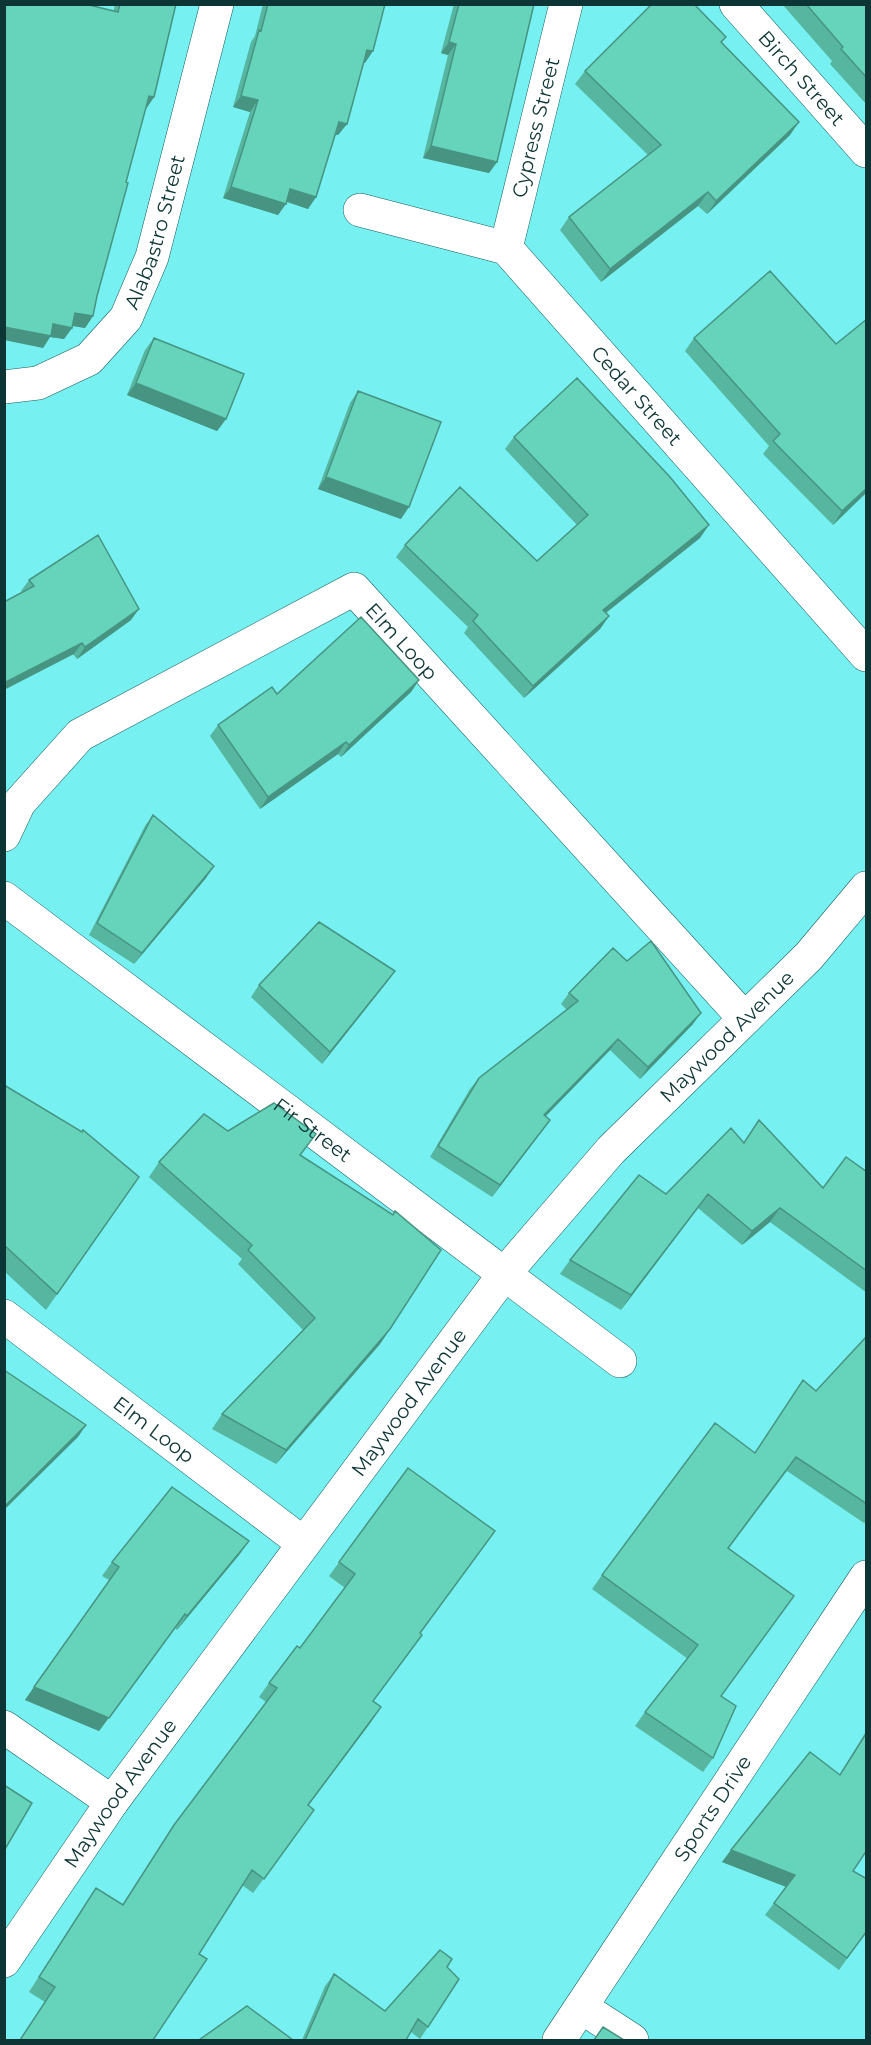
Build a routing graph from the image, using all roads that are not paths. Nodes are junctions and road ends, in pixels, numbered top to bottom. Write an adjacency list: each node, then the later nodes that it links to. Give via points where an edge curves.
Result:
1 (217, 4): 7 (street, Alabastro Street, via 152,257 126,318 89,359 38,383)
2 (566, 4): 6 (street, Cypress Street)
3 (736, 4): 4 (street, Birch Street)
4 (867, 151)
5 (360, 210): 6 (street)
6 (506, 249): 8 (street, Cedar Street)
7 (4, 387)
8 (867, 655)
9 (4, 835): 12 (street, Elm Loop, via 19,803 80,735 354,589)
10 (867, 888): 12 (street, Maywood Avenue, via 809,956)
11 (4, 898): 13 (street, Fir Street)
12 (744, 1018): 13 (street, Maywood Avenue, via 611,1150)
13 (505, 1273): 15 (street, Fir Street); 16 (street, Maywood Avenue)
14 (4, 1316): 16 (street, Elm Loop)
15 (620, 1360)
16 (303, 1543): 19 (street, Maywood Avenue)
17 (867, 1577): 21 (street, Sports Drive)
18 (4, 1727): 19 (street)
19 (112, 1802): 20 (street, Maywood Avenue)
20 (4, 1961)
21 (581, 2007): 22 (street, Sports Drive); 23 (street)
22 (559, 2040)
23 (632, 2040)

